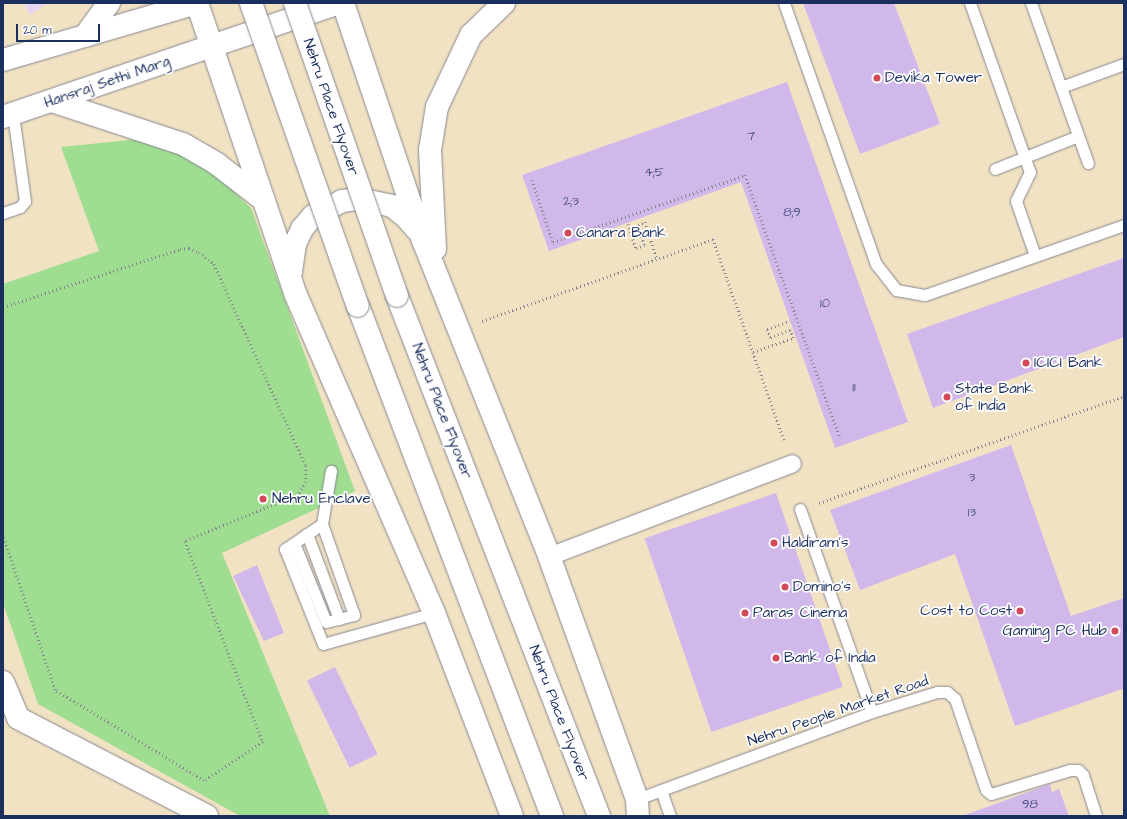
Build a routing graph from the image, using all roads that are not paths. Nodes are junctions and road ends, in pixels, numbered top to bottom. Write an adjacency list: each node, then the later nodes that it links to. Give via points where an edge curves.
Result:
1 (109, 3): 11 (main road)
2 (198, 3): 11 (main road); 12 (main road)
3 (251, 3): 46 (main road, bridge, via 358,306)
4 (295, 3): 43 (main road, Nehru Place Flyover, bridge, via 397,296)
5 (339, 3): 12 (main road, Hansraj Sethi Marg)
6 (343, 3): 25 (main road)
7 (504, 3): 27 (main road, via 471,35 437,107 430,150)
8 (784, 3): 26 (lane, via 876,264 896,290 925,295)
9 (970, 3): 19 (lane)
10 (1031, 3): 15 (lane)
11 (85, 36): 13 (main road)
12 (212, 46): 16 (main road, Hansraj Sethi Marg); 22 (main road)
13 (3, 60)
14 (1124, 64): 15 (lane)
15 (1061, 87): 18 (lane)
16 (52, 100): 17 (main road, Hansraj Sethi Marg); 22 (main road, via 183,144 217,164)
17 (8, 116): 23 (lane, via 25,201 20,207)
18 (1078, 136): 19 (lane); 20 (lane)
19 (1025, 157): 21 (lane); 26 (lane, via 1030,172 1016,201)
20 (1088, 163)
21 (995, 169)
22 (264, 200): 28 (main road)
23 (3, 213)
24 (1124, 225): 26 (lane)
25 (424, 243): 27 (main road); 28 (main road, via 416,228 392,206 359,199 332,205 313,216 295,244 290,277)
26 (1035, 256)
27 (437, 274): 35 (main road, via 456,330)
28 (295, 293): 36 (main road)
29 (792, 463): 35 (street)
30 (332, 471): 32 (lane)
31 (800, 509): 39 (lane)
32 (322, 524): 33 (lane); 37 (lane, via 354,615)
33 (307, 534): 34 (lane); 37 (lane)
34 (294, 543): 36 (lane, via 285,549 323,644); 37 (lane, via 326,622)
35 (549, 556): 42 (main road)
36 (434, 613): 45 (main road)
37 (339, 619)
38 (3, 682): 40 (main road)
39 (872, 712): 41 (lane, Nehru People Market Road); 48 (lane, Nehru People Market Road, via 937,692 947,692 955,698 986,790 991,794 1070,770 1078,770 1083,775)
40 (10, 721): 44 (main road)
41 (661, 790): 42 (lane, Nehru People Market Road); 47 (lane)
42 (638, 807)
43 (596, 808)
44 (207, 816)
45 (512, 816)
46 (552, 816)
47 (670, 816)
48 (1096, 816)

